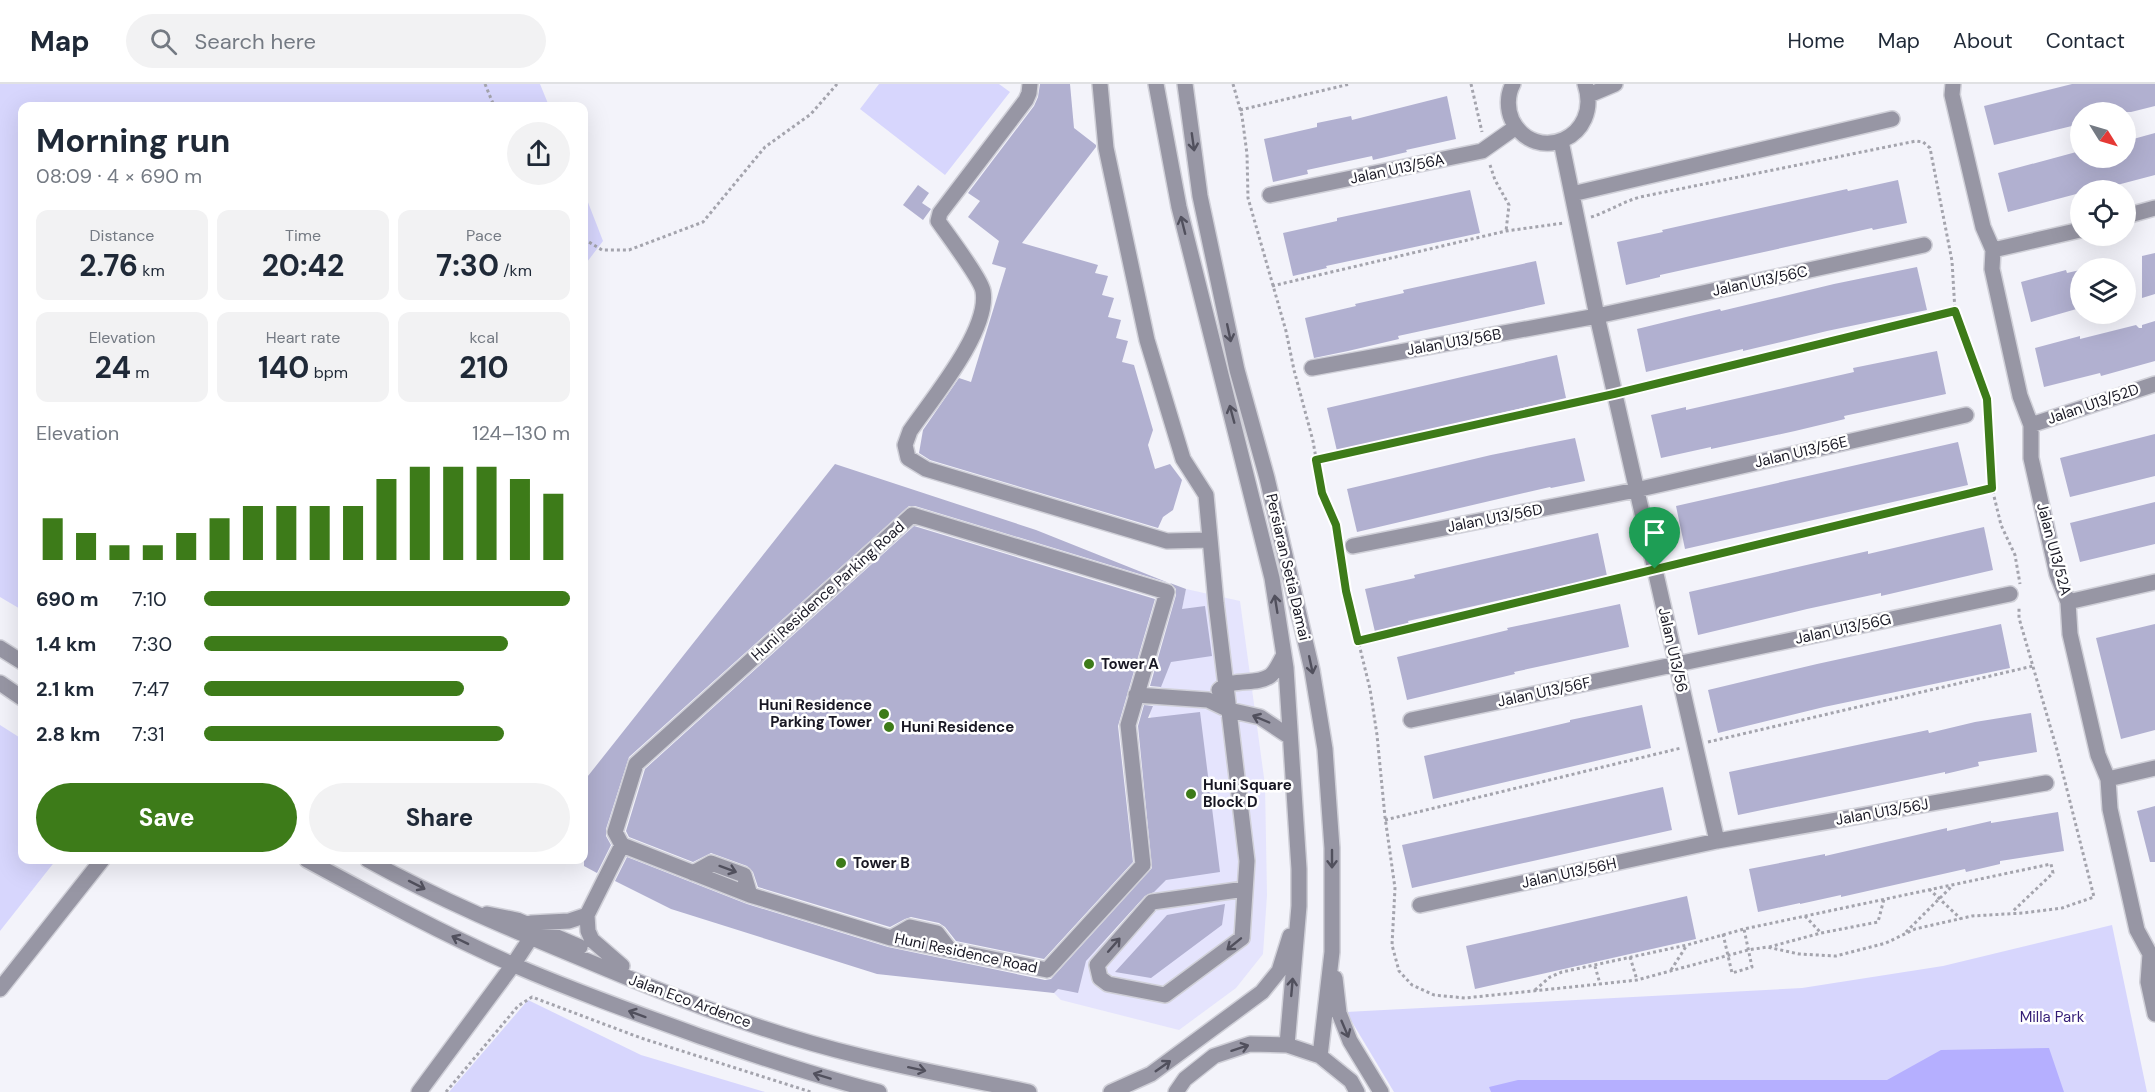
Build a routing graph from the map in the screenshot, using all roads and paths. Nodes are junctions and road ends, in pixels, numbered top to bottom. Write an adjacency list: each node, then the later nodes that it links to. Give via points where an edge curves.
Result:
1 (485, 84): 13 (path)
2 (837, 84): 24 (path, via 811,114 765,147 703,222 629,250 602,250)
3 (1029, 84): 38 (street, via 1026,100 940,213 938,221 983,288 984,304 968,347 910,431 904,445 908,458 926,469 1167,541)
4 (1100, 84): 38 (street, via 1106,148 1147,340 1183,459 1206,495)
5 (1156, 84): 46 (street, Persiaran Setia Damai, one-way to 5, via 1272,578 1179,207)
6 (1185, 84): 86 (street, Persiaran Setia Damai, one-way to 86, via 1200,195 1237,370 1267,478 1314,681 1325,749 1332,848)
7 (1233, 84): 14 (path)
8 (1350, 84): 14 (path)
9 (1513, 84): 16 (street, via 1508,101)
10 (1615, 84): 12 (street)
11 (1953, 84): 26 (street, Jalan U13/52A, via 1952,95 1983,227)
12 (1587, 90): 17 (street, via 1586,118 1580,128)
13 (492, 102)
14 (1240, 110): 27 (path, via 1248,198)
15 (1892, 119): 18 (street)
16 (1516, 127): 17 (street, via 1536,142); 19 (street, Jalan U13/56A, via 1482,152)
17 (1561, 141): 18 (street, Jalan U13/56)
18 (1572, 194): 22 (street, Jalan U13/56)
19 (1270, 195)
20 (2155, 208): 21 (street)
21 (2136, 213)
22 (1577, 221): 27 (path, via 1506,231); 28 (path, via 1640,197 1923,142 1930,148 1949,250); 29 (street, Jalan U13/56)
23 (2070, 232): 26 (street)
24 (588, 241)
25 (1924, 245): 29 (street, Jalan U13/56C)
26 (1993, 250): 34 (street, Jalan U13/52A, via 1992,269 2020,396)
27 (1272, 286): 35 (path)
28 (1955, 311): 32 (path); 36 (path, via 1987,399)
29 (1597, 316): 30 (street, Jalan U13/56B); 32 (street, Jalan U13/56)
30 (1312, 368)
31 (2155, 384): 34 (street, Jalan U13/52D)
32 (1614, 394): 35 (path); 37 (street, Jalan U13/56)
33 (1966, 415): 37 (street, Jalan U13/56E)
34 (2031, 425): 43 (street, Jalan U13/52A, via 2031,458 2057,574)
35 (1316, 460): 44 (path, via 1322,493 1336,525)
36 (1992, 488): 40 (path); 42 (path, via 2001,525 2015,555)
37 (1636, 490): 39 (street, Jalan U13/56D); 40 (street, Jalan U13/56)
38 (1209, 540): 50 (street)
39 (1353, 546)
40 (1655, 569): 44 (path); 48 (street, Jalan U13/56)
41 (2155, 582): 43 (street)
42 (2017, 593): 48 (street, Jalan U13/56G); 73 (path, via 2019,618 2049,717 2094,897 2062,908)
43 (2068, 602): 58 (street, Jalan U13/52A, via 2070,634 2098,755)
44 (1358, 641): 97 (path, via 1377,735 1395,888 1392,945 1399,971 1412,985 1434,995 1464,998)
45 (0, 648): 47 (street)
46 (1284, 655): 50 (street, via 1271,675); 56 (street, Persiaran Setia Damai)
47 (18, 659)
48 (1676, 664): 55 (street, Jalan U13/56F); 60 (street, Jalan U13/56)
49 (0, 683): 51 (street)
50 (1226, 684): 53 (street); 54 (street)
51 (18, 695)
52 (1136, 695): 53 (street); 61 (street, Huni Residence Road, via 1128,724 1143,865 1047,970 891,938 750,895); 61 (street, Huni Residence Parking Road, via 1167,592 912,515 636,764 615,832)
53 (1208, 700): 54 (street)
54 (1229, 710): 56 (street, one-way to 54, via 1260,717); 66 (street, via 1247,861)
55 (1411, 720)
56 (1290, 737): 71 (street, Persiaran Setia Damai)
57 (2155, 768): 58 (street)
58 (2108, 779): 87 (street, Jalan U13/52A, via 2110,809 2137,930)
59 (2046, 783): 60 (street, Jalan U13/56J)
60 (1717, 841): 70 (street, Jalan U13/56H)
61 (622, 845): 74 (street)
62 (99, 864): 96 (street)
63 (314, 864): 90 (street, Jalan Eco Ardence, one-way to 63)
64 (376, 864): 72 (street, Jalan Eco Ardence, one-way to 72)
65 (1953, 884): 67 (path); 68 (path); 73 (path, via 2051,864 2053,873)
66 (1245, 889): 66 (street, one-way to 66, via 1242,938 1165,995 1108,984 1100,978 1096,965 1152,902)
67 (1929, 889): 68 (path); 69 (path)
68 (1939, 898): 76 (path); 81 (path)
69 (1884, 899): 75 (path); 79 (path, via 1878,922)
70 (1420, 905)
71 (1299, 906): 100 (street, Persiaran Setia Damai, one-way to 71); 107 (street, one-way to 71, via 1151,1074 1262,992 1280,971)
72 (466, 910): 77 (street, via 509,917); 82 (street, Jalan Eco Ardence)
73 (2010, 914): 76 (path)
74 (587, 915): 77 (street, via 569,921); 92 (street, via 592,940)
75 (1805, 916): 78 (path); 79 (path)
76 (1961, 919): 81 (path)
77 (525, 924): 92 (street)
78 (1743, 929): 80 (path); 85 (path)
79 (1821, 933): 84 (path)
80 (1723, 934): 83 (path); 88 (path)
81 (1903, 935): 84 (path, via 1836,956)
82 (530, 939): 90 (street); 99 (street, Jalan Eco Ardence)
83 (1687, 945): 89 (path); 93 (path)
84 (1767, 948): 85 (path)
85 (1748, 950): 88 (path); 88 (path, via 1752,967 1732,973)
86 (1332, 952): 101 (street, Persiaran Setia Damai); 110 (street, one-way to 110, via 1339,1013 1350,1041)
87 (2153, 954): 98 (street, Jalan U13/52A, via 2148,982)
88 (1728, 955): 93 (path)
89 (1630, 957): 91 (path); 94 (path)
90 (513, 965): 102 (street); 105 (street, Jalan Eco Ardence, one-way to 90, via 744,1052)
91 (1595, 965): 95 (path); 97 (path, via 1550,977)
92 (622, 966): 99 (street, via 723,1005)
93 (1671, 970): 94 (path)
94 (1637, 980): 95 (path)
95 (1600, 984): 97 (path)
96 (0, 989)
97 (1535, 990)
98 (2155, 1014)
99 (752, 1024): 106 (street, Jalan Eco Ardence, one-way to 106, via 860,1056)
100 (1287, 1045): 101 (street); 108 (street, one-way to 100, via 1185,1079 1214,1056 1250,1044)
101 (1320, 1056): 109 (street, via 1351,1081)
102 (419, 1092)
103 (446, 1092): 104 (path, via 518,1006 532,997 640,1038)
104 (811, 1092)
105 (879, 1092)
106 (1029, 1092)
107 (1111, 1092)
108 (1176, 1092)
109 (1357, 1092)
110 (1381, 1092)

